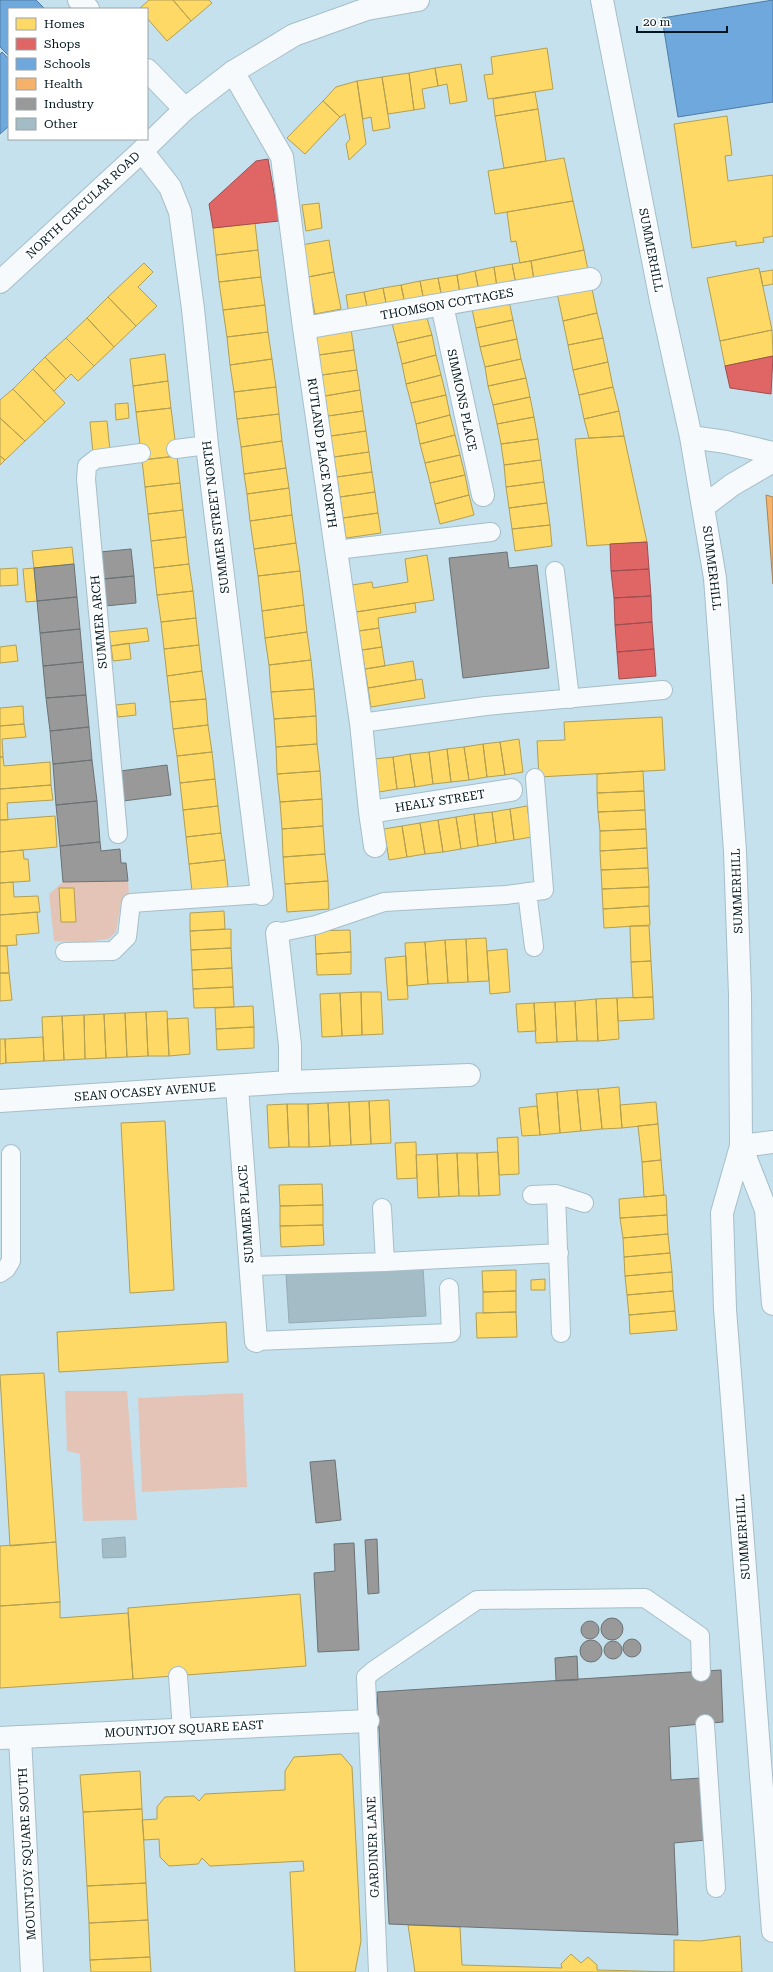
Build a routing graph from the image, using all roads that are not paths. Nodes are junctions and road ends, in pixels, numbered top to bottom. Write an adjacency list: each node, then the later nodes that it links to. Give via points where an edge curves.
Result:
1 (79, 0): 4 (street)
2 (418, 0): 6 (street, NORTH CIRCULAR ROAD, via 367,9 294,35)
3 (602, 0): 13 (street, SUMMERHILL, via 661,301)
4 (87, 8)
5 (148, 71): 7 (street)
6 (233, 72): 7 (street, NORTH CIRCULAR ROAD); 12 (street, RUTLAND PLACE NORTH, via 282,157)
7 (185, 108): 8 (street, NORTH CIRCULAR ROAD)
8 (142, 151): 10 (street, NORTH CIRCULAR ROAD); 14 (street, SUMMER STREET NORTH, via 170,187 180,212)
9 (590, 279): 11 (street, THOMSON COTTAGES)
10 (0, 282)
11 (442, 305): 12 (street, THOMSON COTTAGES); 19 (street, SIMMONS PLACE)
12 (304, 328): 22 (street, RUTLAND PLACE NORTH)
13 (691, 437): 17 (street); 20 (street, SUMMERHILL)
14 (207, 445): 15 (lane); 33 (street, SUMMER STREET NORTH)
15 (176, 449)
16 (141, 453): 30 (lane, SUMMER ARCH, via 96,460 87,466 86,479)
17 (773, 453)
18 (773, 461): 20 (street, via 733,484)
19 (483, 496)
20 (704, 507): 42 (street, SUMMERHILL, via 715,578 735,851 740,995)
21 (491, 532): 22 (lane)
22 (336, 550): 26 (street, RUTLAND PLACE NORTH)
23 (555, 571): 25 (lane)
24 (663, 690): 25 (lane)
25 (570, 699): 26 (lane, via 486,706)
26 (361, 723): 29 (street, RUTLAND PLACE NORTH)
27 (535, 778): 32 (lane, via 544,890)
28 (511, 790): 29 (street, HEALY STREET)
29 (370, 812): 31 (street, RUTLAND PLACE NORTH)
30 (118, 834)
31 (375, 846)
32 (527, 892): 34 (lane, via 384,902 316,925); 35 (lane)
33 (262, 894): 36 (lane, via 131,903 127,937 113,951)
34 (277, 933): 38 (street, via 290,1044)
35 (534, 947)
36 (65, 952)
37 (469, 1075): 38 (street, SEAN O'CASEY AVENUE)
38 (290, 1082): 39 (street, SEAN O'CASEY AVENUE)
39 (237, 1086): 40 (street, SEAN O'CASEY AVENUE); 50 (street, SUMMER PLACE)
40 (0, 1101)
41 (773, 1142): 42 (street)
42 (741, 1146): 53 (street, SUMMERHILL, via 766,1210); 63 (street, SUMMERHILL, via 722,1213 721,1229)
43 (11, 1154): 51 (lane, via 11,1261)
44 (556, 1194): 45 (lane); 46 (lane); 48 (lane)
45 (532, 1195)
46 (584, 1203)
47 (382, 1208): 49 (lane)
48 (559, 1253): 49 (lane); 54 (lane)
49 (385, 1262): 50 (lane)
50 (250, 1266): 55 (street, SUMMER PLACE)
51 (0, 1273)
52 (449, 1288): 55 (lane, via 451,1333)
53 (773, 1304)
54 (561, 1333)
55 (256, 1341)
56 (701, 1672): 58 (lane, GARDINER LANE, via 700,1636 645,1598 477,1600 372,1671 366,1678)
57 (178, 1676): 60 (lane)
58 (368, 1721): 60 (street, MOUNTJOY SQUARE EAST); 65 (lane, GARDINER LANE)
59 (705, 1724): 62 (lane)
60 (182, 1730): 61 (street, MOUNTJOY SQUARE EAST)
61 (10, 1738): 64 (street, MOUNTJOY SQUARE SOUTH)
62 (716, 1888)
63 (773, 1931)
64 (32, 1972)
65 (378, 1972)

